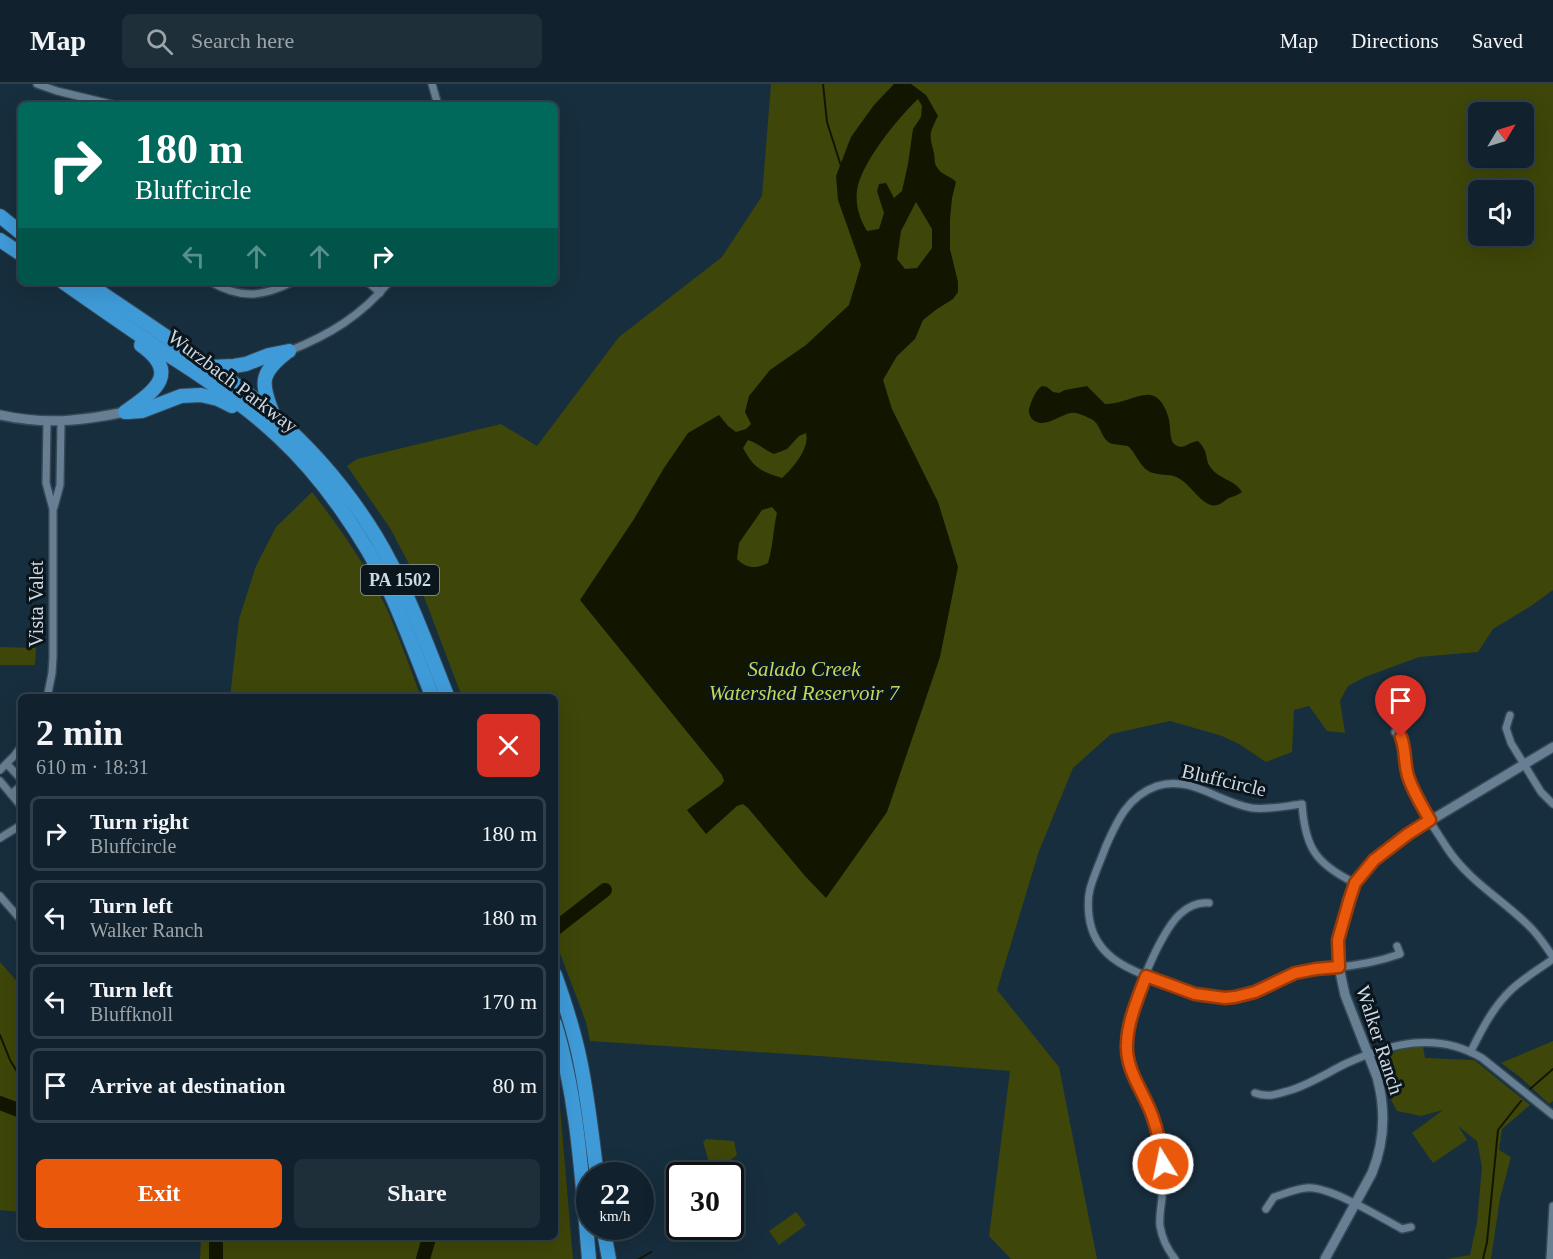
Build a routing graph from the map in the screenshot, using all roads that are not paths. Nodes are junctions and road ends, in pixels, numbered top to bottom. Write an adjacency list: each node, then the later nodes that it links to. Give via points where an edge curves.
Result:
1 (37, 84): 3 (street)
2 (432, 84): 4 (street)
3 (91, 102)
4 (437, 102)
5 (0, 216): 7 (highway)
6 (0, 225): 9 (highway)
7 (18, 231)
8 (0, 240): 10 (highway)
9 (18, 246)
10 (18, 249)
11 (56, 285): 21 (highway, via 149,351 160,364 162,376 158,385)
12 (67, 285): 24 (highway, Wurzbach Parkway / PA 1502)
13 (90, 285): 20 (highway, Wurzbach Parkway / PA 1502)
14 (217, 285): 15 (street, via 252,294)
15 (286, 285)
16 (371, 285): 18 (street)
17 (386, 285): 18 (street)
18 (380, 293): 19 (street, via 333,330)
19 (289, 351): 20 (highway, via 246,364); 23 (highway, via 274,362 264,384)
20 (211, 368): 23 (highway, Wurzbach Parkway / PA 1502)
21 (125, 412): 24 (highway, via 201,394); 26 (street)
22 (0, 415): 25 (street)
23 (274, 416): 27 (highway, Wurzbach Parkway / PA 1502, via 309,448)
24 (259, 420): 27 (highway, Wurzbach Parkway / PA 1502)
25 (46, 421): 26 (street); 28 (street, Vista Valet, via 46,483)
26 (61, 422): 28 (street, Vista Valet, via 60,485)
27 (326, 478): 30 (highway, Wurzbach Parkway / PA 1502, via 390,592); 31 (highway, Wurzbach Parkway / PA 1502, via 376,536 402,584)
28 (53, 509): 29 (street, Vista Valet, via 53,657)
29 (48, 694)
30 (431, 694)
31 (446, 694)
32 (1510, 716): 37 (street, via 1508,736)
33 (1395, 732): 45 (street, via 1401,737 1412,786)
34 (1553, 747): 37 (street, Walker Ranch)
35 (18, 751): 36 (street)
36 (7, 764): 38 (street); 39 (street)
37 (1524, 764): 44 (street); 45 (street, Walker Ranch)
38 (0, 770)
39 (18, 776)
40 (0, 781): 42 (street)
41 (18, 788): 42 (street)
42 (11, 794): 43 (street)
43 (18, 802)
44 (1553, 804)
45 (1430, 820): 48 (street, Walker Ranch, via 1374,860); 53 (street, via 1460,866 1529,926)
46 (18, 827): 47 (street)
47 (0, 838)
48 (1355, 883): 54 (street, Walker Ranch, via 1338,940); 55 (street, Bluffcircle, via 1337,874 1317,856 1306,837 1302,804 1254,808 1191,785 1158,786 1134,799 1124,811 1089,891 1090,923 1102,949 1118,963)
49 (0, 896): 51 (street)
50 (1209, 903): 55 (street, via 1193,906 1174,920)
51 (18, 917)
52 (1398, 946): 54 (street, Bluffcircle, via 1400,954)
53 (1553, 958): 58 (street, via 1500,1001)
54 (1339, 967): 55 (street, Bluffcircle, via 1295,973 1255,992 1225,998 1195,994); 59 (street, Walker Ranch, via 1345,995)
55 (1146, 976): 71 (street, via 1128,1028 1127,1053 1153,1117 1161,1151 1164,1180 1160,1223 1162,1236)
56 (558, 984): 62 (highway, via 580,1060)
57 (558, 1035): 69 (highway, via 579,1148)
58 (1471, 1051): 59 (street, via 1423,1041); 61 (street)
59 (1368, 1054): 60 (street, via 1296,1088 1265,1096); 63 (street, Walker Ranch, via 1381,1090 1383,1132 1372,1173)
60 (1255, 1093)
61 (1553, 1115)
62 (595, 1162)
63 (1354, 1204): 65 (street, via 1321,1188 1306,1188 1274,1197); 66 (street, via 1402,1229); 72 (street, Walker Ranch)
64 (1553, 1206): 68 (street)
65 (1266, 1209)
66 (1410, 1227)
67 (605, 1240): 70 (highway)
68 (1551, 1254)
69 (589, 1259)
70 (609, 1259)
71 (1175, 1259)
72 (1324, 1259)

